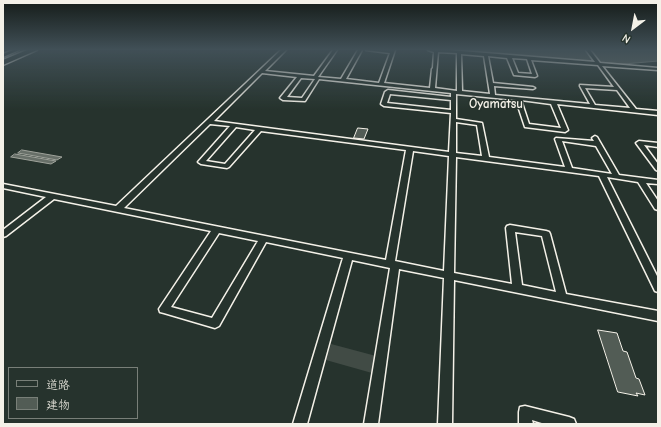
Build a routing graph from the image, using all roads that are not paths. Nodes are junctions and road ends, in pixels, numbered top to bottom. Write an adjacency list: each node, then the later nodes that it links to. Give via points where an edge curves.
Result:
1 (322, 70): 12 (street)
2 (349, 70): 14 (street)
3 (386, 70): 15 (street)
4 (434, 70): 19 (street)
5 (458, 70): 20 (street)
6 (489, 70): 16 (street)
7 (514, 70): 8 (street, via 516,74 535,76)
8 (533, 70)
9 (603, 70): 18 (street)
10 (261, 72): 11 (street); 31 (street)
11 (300, 76): 12 (street); 12 (street, via 283,98 302,100)
12 (317, 78): 14 (street)
13 (530, 78): 17 (street)
14 (343, 80): 15 (street)
15 (381, 84): 19 (street)
16 (491, 84): 17 (street); 21 (street)
17 (533, 88): 24 (street)
18 (617, 89): 26 (street, via 582,86); 27 (street)
19 (432, 90): 20 (street)
20 (457, 92): 21 (street); 22 (street)
21 (493, 96): 23 (street)
22 (453, 99): 28 (street); 28 (street, via 388,92 384,104)
23 (518, 99): 24 (street); 25 (street, via 527,126 565,130)
24 (539, 101): 25 (street)
25 (553, 102): 26 (street)
26 (594, 107): 27 (street)
27 (635, 111): 29 (street)
28 (453, 112): 30 (street)
29 (658, 113)
30 (453, 120): 38 (street); 39 (street, via 480,124)
31 (210, 122): 32 (street); 49 (street)
32 (235, 125): 33 (street); 33 (street, via 202,162 227,166)
33 (260, 129): 37 (street)
34 (595, 138): 35 (street)
35 (599, 144): 41 (street, via 558,139); 43 (street)
36 (658, 145): 40 (street, via 639,143)
37 (410, 148): 38 (street); 54 (street)
38 (453, 154): 39 (street); 55 (street)
39 (486, 159): 41 (street)
40 (658, 169)
41 (569, 170): 42 (street)
42 (602, 175): 43 (street); 57 (street)
43 (617, 177): 44 (street)
44 (641, 180): 45 (street); 48 (street)
45 (658, 182)
46 (3, 186): 47 (street)
47 (53, 196): 49 (street); 51 (street)
48 (658, 207)
49 (118, 209): 50 (street)
50 (217, 229): 52 (street); 52 (street, via 164,309 214,323)
51 (3, 234)
52 (264, 238): 53 (street)
53 (348, 256): 54 (street); 60 (street)
54 (393, 264): 55 (street); 61 (street)
55 (449, 274): 56 (street); 62 (street)
56 (517, 288): 58 (street); 58 (street, via 510,228 546,234)
57 (658, 288)
58 (562, 297): 59 (street)
59 (658, 316)
60 (300, 424)
61 (371, 424)
62 (445, 424)
63 (526, 424): 64 (street, via 524,412)
64 (569, 424)

